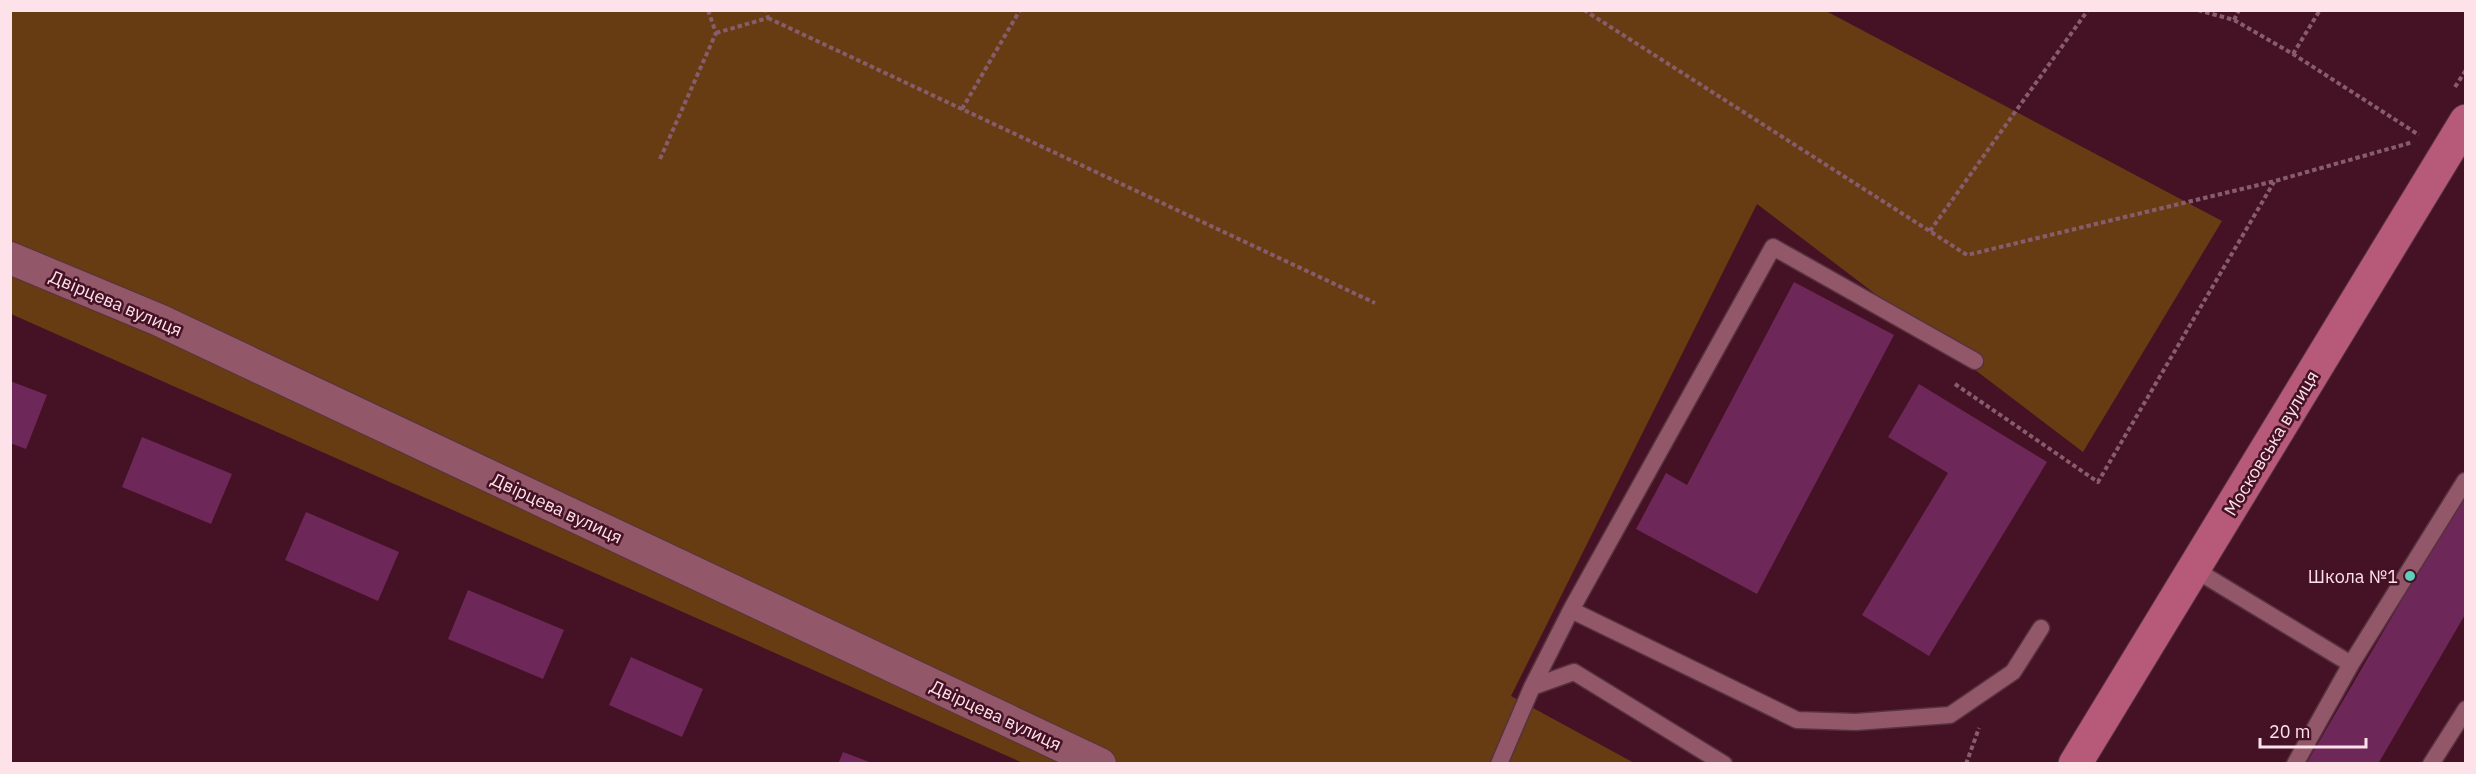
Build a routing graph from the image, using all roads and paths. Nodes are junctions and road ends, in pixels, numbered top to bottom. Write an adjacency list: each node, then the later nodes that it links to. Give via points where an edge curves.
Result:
1 (708, 10): 11 (path)
2 (766, 10): 9 (path)
3 (1020, 10): 13 (path)
4 (1584, 10): 17 (path)
5 (2088, 10): 17 (path)
6 (2198, 10): 10 (path)
7 (2239, 10): 10 (path)
8 (2320, 10): 12 (path)
9 (768, 18): 11 (path); 13 (path)
10 (2234, 20): 12 (path)
11 (716, 33): 15 (path)
12 (2294, 54): 16 (path, via 2424,139)
13 (962, 109): 19 (path)
14 (2466, 121): 23 (main road, Московська вулиця)
15 (660, 159)
16 (2275, 182): 17 (path, via 1967,255); 21 (path, via 2098,482)
17 (1930, 231)
18 (10, 258): 30 (street, Двірцева вулиця, via 159,320)
19 (1375, 303)
20 (1975, 360): 24 (lane, via 1773,247)
21 (1955, 384)
22 (2465, 481): 26 (lane)
23 (2194, 569): 26 (lane); 33 (main road, Московська вулиця)
24 (1571, 610): 25 (lane, via 1797,720 1856,722 1950,715 2013,672); 27 (lane)
25 (2042, 628)
26 (2350, 664): 34 (lane)
27 (1532, 687): 31 (lane); 32 (lane, via 1574,672)
28 (2466, 709): 29 (lane)
29 (2438, 761)
30 (1100, 764)
31 (1499, 764)
32 (1724, 764)
33 (2075, 764)
34 (2295, 764)

